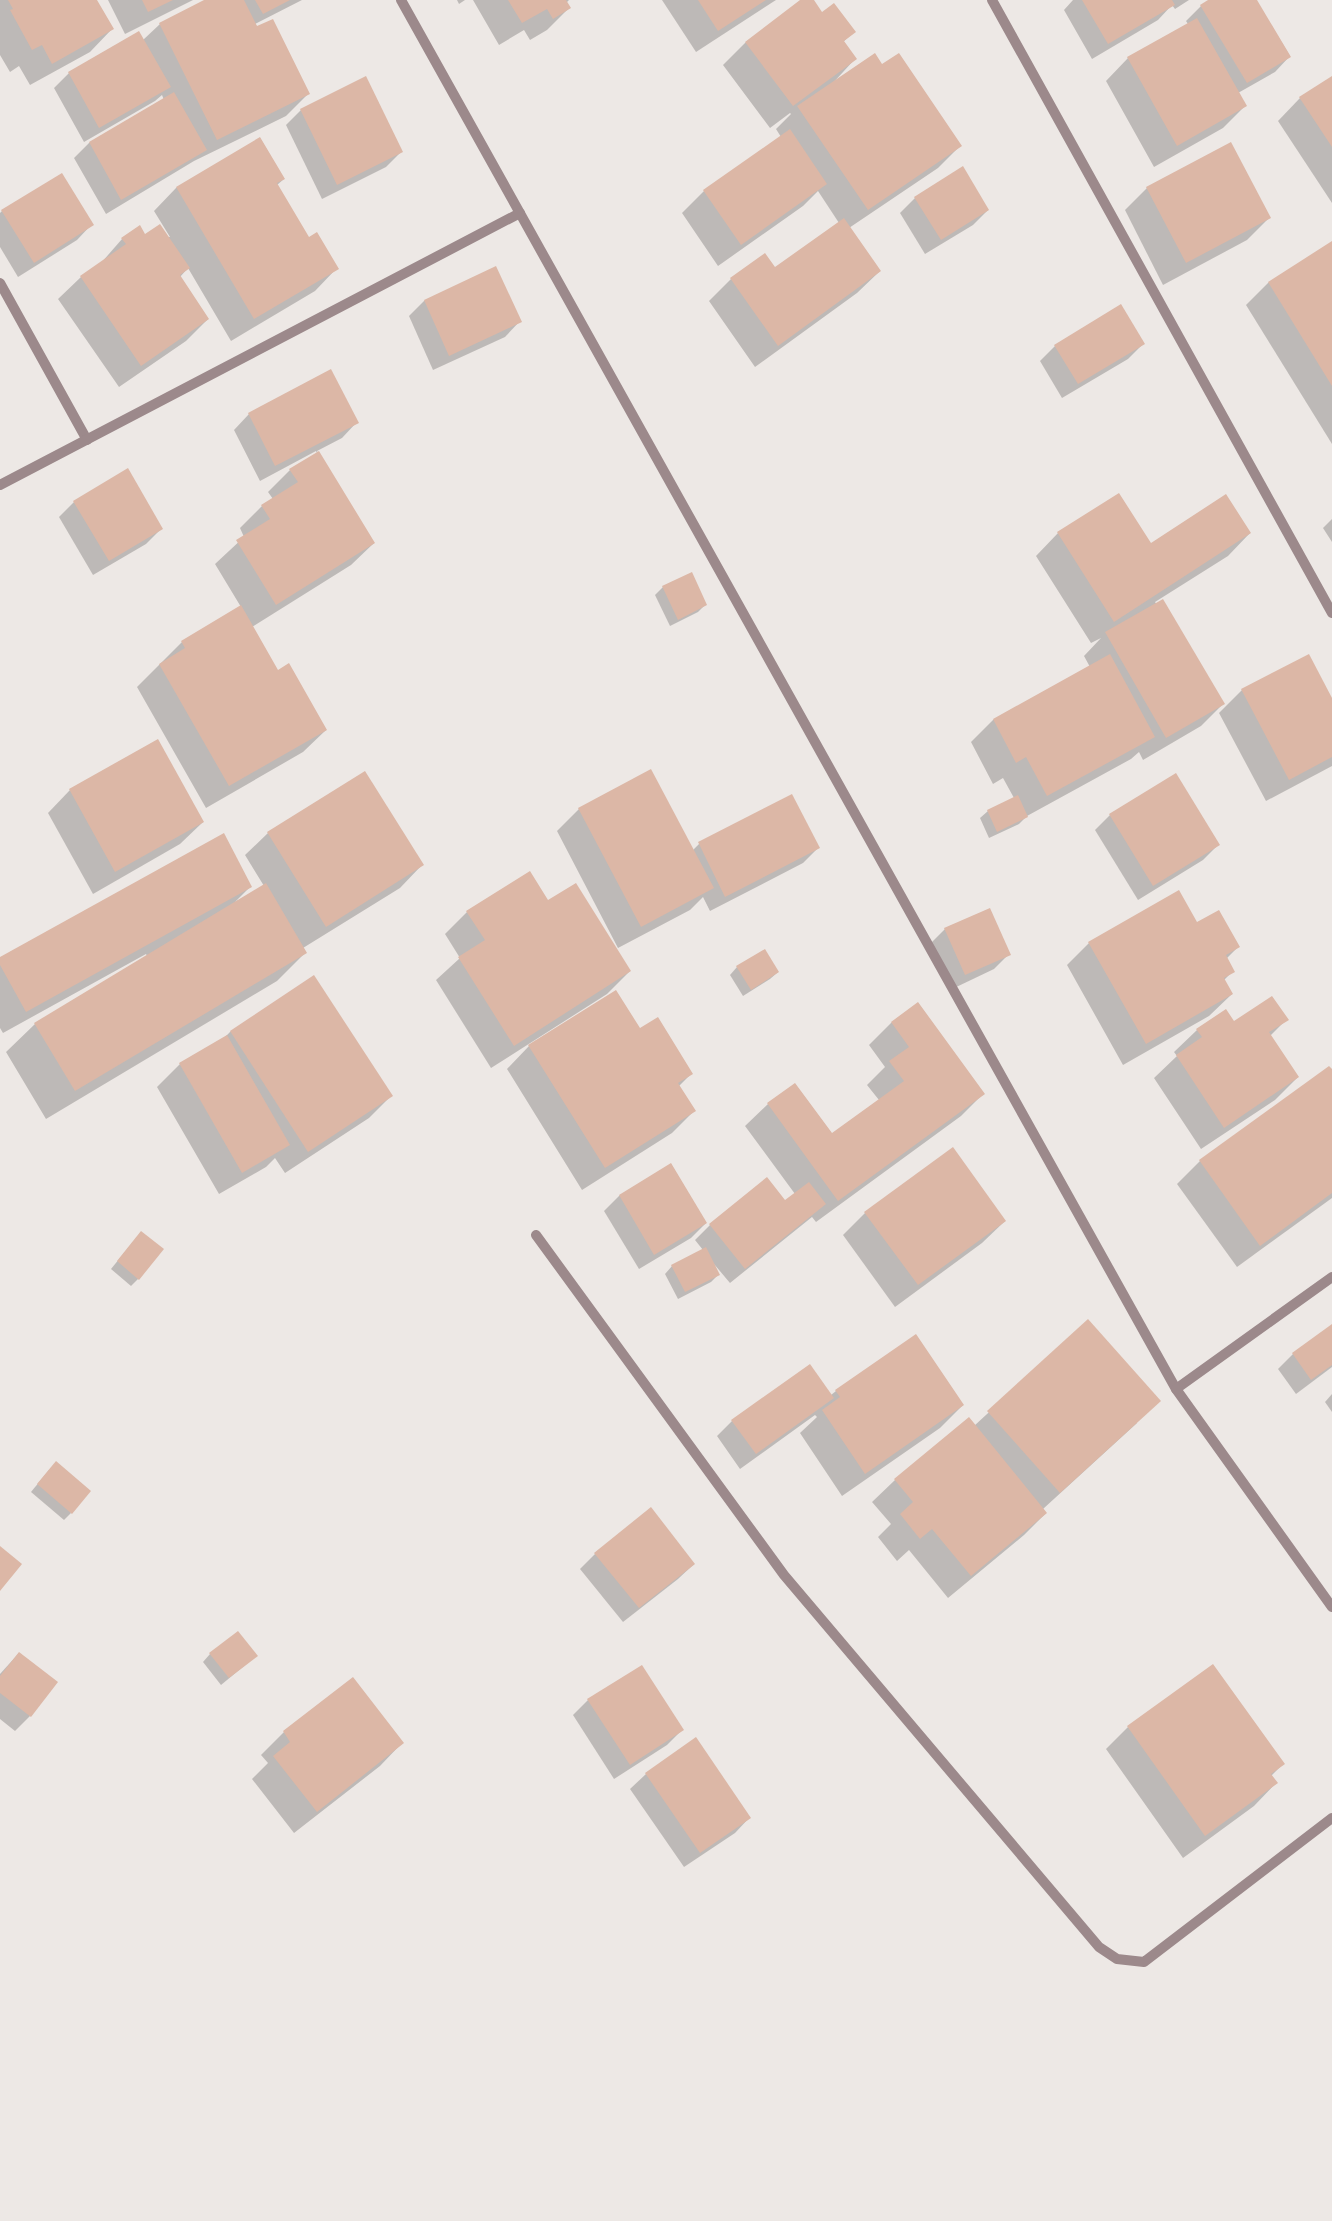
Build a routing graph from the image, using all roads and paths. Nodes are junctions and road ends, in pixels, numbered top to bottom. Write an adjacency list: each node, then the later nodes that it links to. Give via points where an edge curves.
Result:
1 (401, 0): 3 (street)
2 (992, 0): 7 (street)
3 (520, 213): 5 (street); 10 (street)
4 (0, 283): 5 (street)
5 (87, 440): 6 (street)
6 (0, 485)
7 (1332, 613)
8 (536, 1235): 12 (street, via 784,1575 1098,1948 1117,1959 1144,1962)
9 (1332, 1277): 10 (street)
10 (1176, 1389): 11 (street)
11 (1332, 1607)
12 (1332, 1818)

